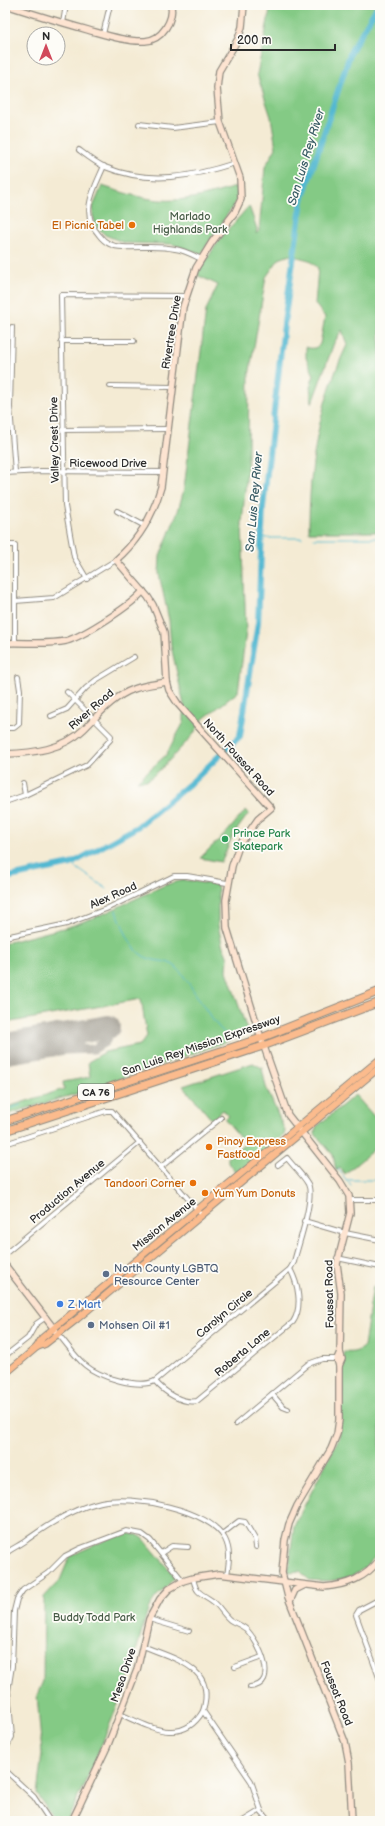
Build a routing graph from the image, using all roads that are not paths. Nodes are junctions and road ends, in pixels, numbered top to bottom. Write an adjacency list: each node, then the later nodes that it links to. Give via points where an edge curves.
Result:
1 (6, 5): 8 (main road)
2 (66, 5): 8 (street)
3 (110, 5): 9 (street)
4 (125, 5): 7 (street)
5 (171, 5): 9 (main road, via 168,25 161,34 147,41)
6 (244, 5): 10 (main road, Rivertree Drive, via 238,39 222,64 217,80)
7 (135, 7)
8 (63, 23): 9 (main road)
9 (103, 34)
10 (220, 122): 11 (street, via 172,128); 13 (main road, Rivertree Drive)
11 (139, 124)
12 (79, 150): 14 (street)
13 (235, 163): 14 (street, via 198,175 161,178 129,174); 15 (main road, Rivertree Drive, via 242,193 239,206)
14 (104, 166): 15 (street, via 91,194 88,211 90,220 103,240 122,247 177,249)
15 (201, 259): 16 (main road, Rivertree Drive)
16 (186, 296): 18 (street, Valley Crest Drive, via 61,295); 23 (main road, Rivertree Drive)
17 (12, 327): 21 (street)
18 (61, 341): 19 (street); 25 (street, Valley Crest Drive)
19 (134, 341)
20 (5, 372): 21 (street)
21 (11, 372): 26 (street, via 10,407)
22 (110, 386): 23 (street)
23 (173, 387): 24 (main road, Rivertree Drive)
24 (168, 429): 25 (street); 28 (main road, Rivertree Drive)
25 (62, 430): 27 (street, Valley Crest Drive)
26 (15, 472): 27 (street, Ricewood Drive); 29 (street, Ricewood Drive)
27 (63, 472): 28 (street, Ricewood Drive); 34 (street, Valley Crest Drive, via 70,544 76,562)
28 (163, 472): 31 (main road, Rivertree Drive, via 157,501)
29 (5, 473)
30 (117, 511): 31 (street)
31 (145, 526): 33 (main road, Rivertree Drive, via 135,541)
32 (5, 545): 36 (street, via 15,545)
33 (116, 560): 34 (street, Rivertree Drive); 35 (main road, North Foussat Road)
34 (87, 579): 36 (street, Rivertree Drive, via 54,598)
35 (143, 591): 37 (main road, via 133,602 78,636 58,642); 41 (main road, North Foussat Road, via 153,605 164,632)
36 (15, 601): 37 (street)
37 (15, 642): 38 (main road)
38 (5, 643)
39 (134, 657): 43 (street, via 96,680)
40 (18, 677): 46 (street, via 20,724 14,728)
41 (167, 682): 45 (main road, River Road, via 134,689 112,701); 51 (main road, North Foussat Road, via 178,704 270,808 258,819 239,846)
42 (67, 692): 43 (street)
43 (74, 700): 44 (street, via 66,709); 45 (street)
44 (51, 716)
45 (94, 719): 47 (main road, River Road, via 69,740 50,750); 49 (street, via 111,736 87,766)
46 (5, 728)
47 (5, 754)
48 (23, 783): 49 (street)
49 (25, 795): 50 (street)
50 (5, 802)
51 (228, 882): 52 (street, Alex Road, via 174,876 106,909 67,924); 55 (main road, North Foussat Road, via 227,928)
52 (5, 937)
53 (380, 991): 55 (highway, San Luis Rey Mission Expressway / CA 76)
54 (380, 1002): 56 (highway, San Luis Rey Mission Expressway / CA 76)
55 (260, 1038): 56 (main road, North Foussat Road); 60 (highway, San Luis Rey Mission Expressway / CA 76)
56 (263, 1046): 61 (main road, North Foussat Road, via 288,1115); 62 (highway, San Luis Rey Mission Expressway / CA 76)
57 (380, 1059): 61 (main road, Mission Avenue)
58 (380, 1067): 63 (main road, Mission Avenue)
59 (221, 1118): 67 (street)
60 (5, 1121)
61 (297, 1126): 63 (main road, North Foussat Road); 70 (main road, Mission Avenue)
62 (5, 1131)
63 (302, 1132): 68 (main road, Foussat Road, via 345,1188); 71 (main road, Mission Avenue)
64 (140, 1142): 65 (street, via 115,1113 106,1111); 67 (street); 76 (street, Production Avenue)
65 (5, 1144)
66 (278, 1165): 72 (street, via 286,1158 308,1184 311,1200)
67 (161, 1167): 70 (street)
68 (349, 1200): 69 (street); 73 (main road, Foussat Road, via 350,1213)
69 (380, 1200)
70 (197, 1210): 71 (street); 75 (main road, Mission Avenue)
71 (202, 1215): 78 (main road, Mission Avenue)
72 (304, 1221): 73 (street); 81 (street)
73 (345, 1234): 74 (street); 77 (main road, Foussat Road)
74 (380, 1240)
75 (160, 1241): 78 (main road, via 160,1246); 82 (main road, Mission Avenue)
76 (5, 1254)
77 (337, 1258): 80 (street); 88 (main road, Foussat Road, via 341,1293)
78 (149, 1260): 83 (main road, Mission Avenue)
79 (5, 1265): 84 (main road)
80 (380, 1267)
81 (290, 1269): 93 (street, Carolyn Circle); 93 (street, Roberta Lane, via 298,1290 296,1317 287,1327 197,1401 174,1396 162,1390)
82 (120, 1274): 83 (main road, via 119,1280 97,1299); 85 (main road, Mission Avenue)
83 (93, 1306): 86 (main road, Mission Avenue)
84 (46, 1317): 85 (main road); 89 (street, via 36,1324 28,1338)
85 (54, 1328): 86 (main road); 87 (main road, Mission Avenue, via 42,1338)
86 (58, 1334): 87 (main road, Mission Avenue); 93 (street, via 84,1365 97,1372 140,1384)
87 (37, 1347): 92 (main road, Mission Avenue)
88 (340, 1352): 90 (main road, Foussat Road); 91 (main road, Foussat Road, via 342,1358)
89 (5, 1356)
90 (337, 1359): 91 (main road, Foussat Road); 94 (street, via 322,1359 308,1364)
91 (339, 1366): 105 (main road, Foussat Road, via 337,1434 332,1449 289,1524 282,1560)
92 (5, 1374)
93 (155, 1381)
94 (272, 1394): 95 (street); 96 (street)
95 (288, 1409)
96 (236, 1424)
97 (222, 1534): 99 (street, via 239,1520 245,1522); 101 (street, via 185,1512 155,1502 117,1499 100,1502 55,1520); 103 (street, via 229,1552)
98 (188, 1547): 100 (street, via 172,1546)
99 (256, 1547)
100 (160, 1553): 106 (street); 119 (street, via 142,1534 120,1532 65,1556 48,1573 24,1590 17,1599 14,1611 12,1666 8,1690 12,1737)
101 (5, 1554)
102 (380, 1559): 107 (main road, Mesa Drive, via 364,1575 346,1584 324,1587)
103 (227, 1575): 104 (main road, Mesa Drive, via 210,1574); 105 (main road, Mesa Drive)
104 (192, 1578): 106 (main road, Mesa Drive); 113 (street, via 200,1593 252,1636)
105 (284, 1579): 107 (main road, Mesa Drive); 109 (main road, Foussat Road)
106 (183, 1581): 110 (main road, Mesa Drive, via 160,1599)
107 (307, 1584): 109 (main road, via 295,1590)
108 (380, 1599): 115 (street, via 359,1610 356,1615)
109 (290, 1601): 126 (main road, Foussat Road, via 345,1742 349,1763)
110 (149, 1619): 111 (street); 112 (main road, Mesa Drive)
111 (189, 1631)
112 (143, 1646): 117 (street, via 186,1663 194,1669 203,1680 205,1689); 118 (main road, Mesa Drive, via 137,1670)
113 (262, 1657): 114 (street); 116 (street, via 266,1670 265,1679 259,1686)
114 (234, 1667)
115 (380, 1680)
116 (250, 1687)
117 (203, 1711): 118 (street, via 188,1726 169,1732 160,1731); 121 (street, via 251,1781)
118 (120, 1714): 123 (main road, Mesa Drive)
119 (5, 1750)
120 (5, 1770): 122 (street, via 34,1797)
121 (260, 1810): 124 (street); 125 (street)
122 (50, 1821)
123 (72, 1821)
124 (243, 1821)
125 (269, 1821)
126 (352, 1821)

